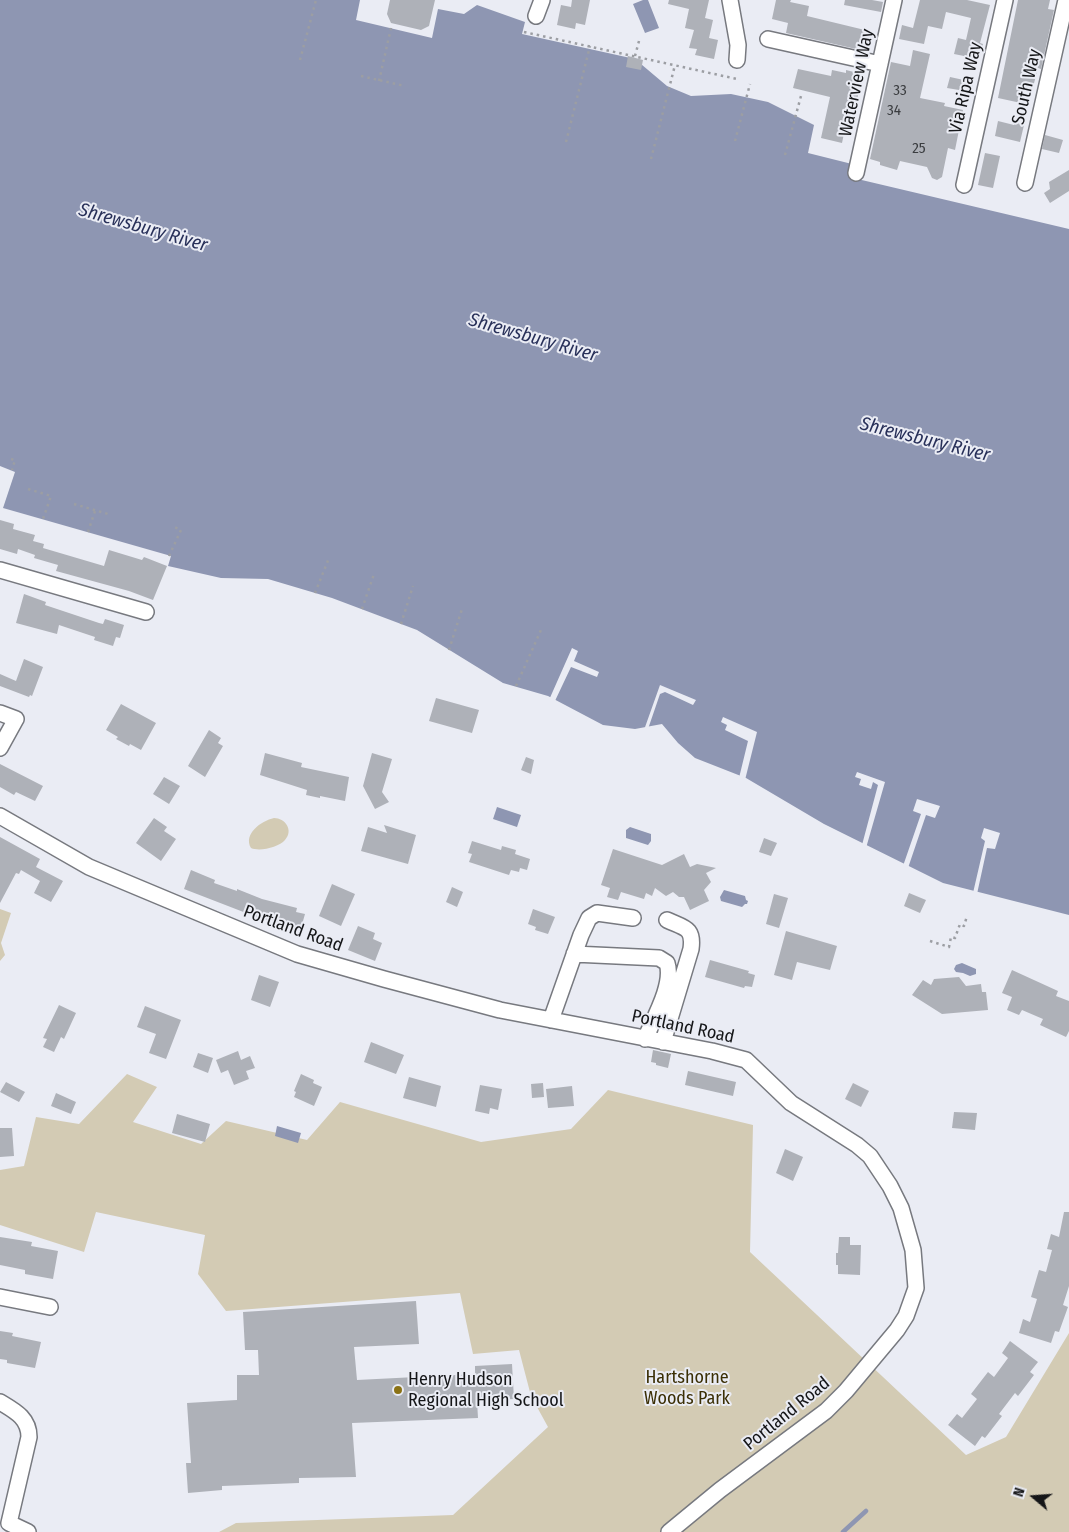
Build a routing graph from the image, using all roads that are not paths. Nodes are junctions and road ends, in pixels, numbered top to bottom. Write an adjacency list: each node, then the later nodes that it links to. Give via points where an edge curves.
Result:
1 (542, 0): 6 (street)
2 (894, 0): 9 (street, Waterview Way)
3 (1005, 0): 12 (street, Via Ripa Way)
4 (1066, 0): 11 (street, South Way)
5 (732, 1): 8 (street)
6 (536, 16)
7 (768, 40): 9 (street)
8 (738, 60)
9 (880, 64): 10 (street, Waterview Way)
10 (856, 173)
11 (1025, 183)
12 (964, 185)
13 (0, 570): 14 (street)
14 (146, 612)
15 (0, 713): 16 (street, via 16,719)
16 (0, 748)
17 (0, 816): 21 (street, Portland Road, via 89,867 297,954 500,1010)
18 (633, 918): 20 (street, via 597,913 589,918)
19 (667, 920): 23 (street, via 688,930 692,937)
20 (574, 954): 21 (street); 22 (street, via 659,958 666,962 670,972 668,984)
21 (551, 1020): 22 (street, Portland Road)
22 (645, 1039): 23 (street, Portland Road)
23 (663, 1042): 28 (street, Portland Road, via 746,1060 791,1103 870,1156 890,1186 903,1214 913,1250 916,1288 897,1330 826,1411)
24 (0, 1297): 25 (street)
25 (50, 1307)
26 (0, 1402): 27 (street, via 19,1414 29,1429 9,1523)
27 (28, 1532)
28 (669, 1532)

